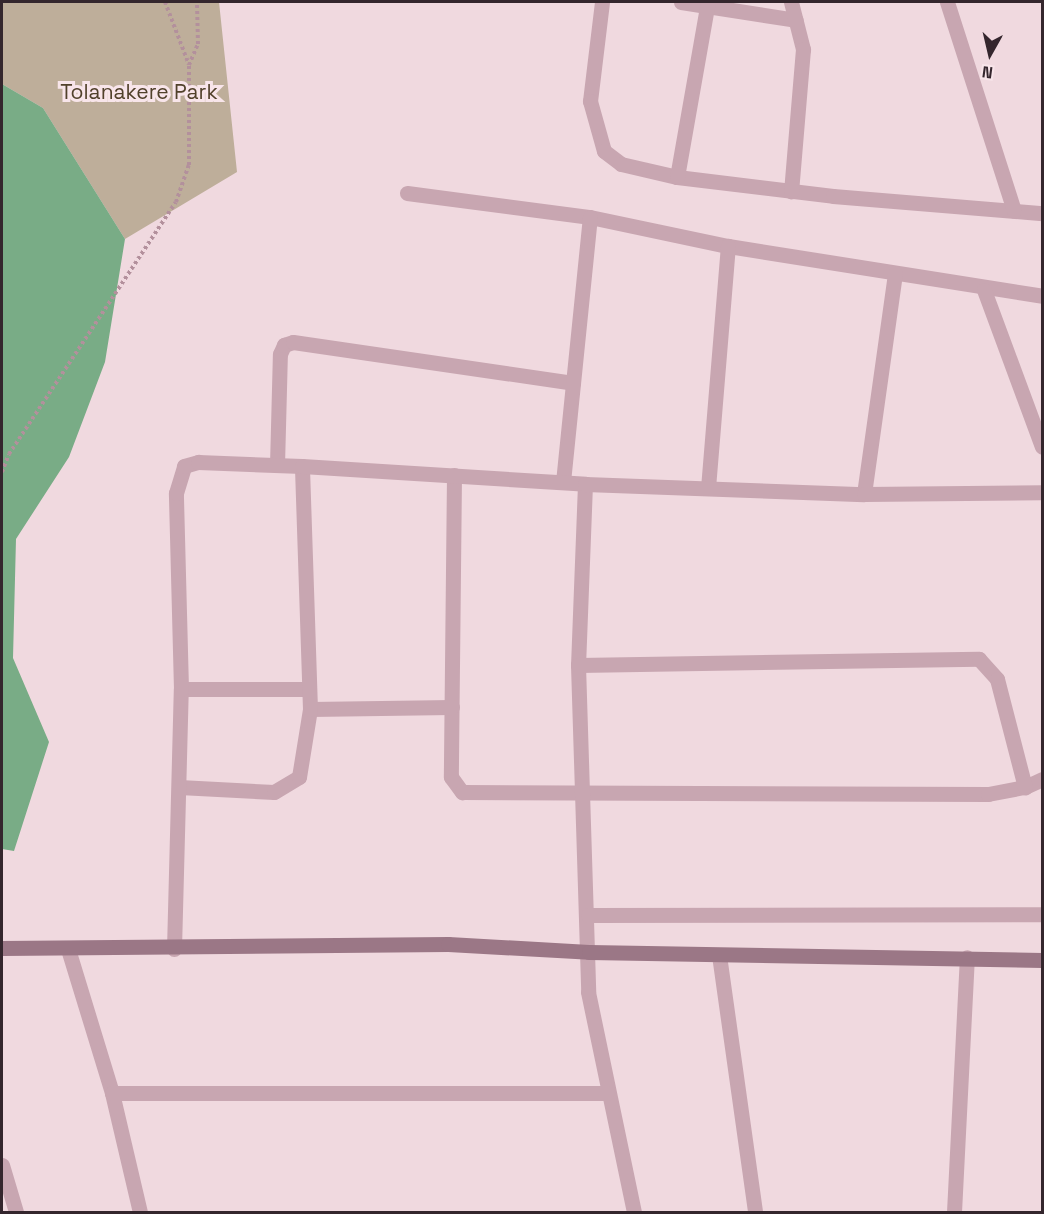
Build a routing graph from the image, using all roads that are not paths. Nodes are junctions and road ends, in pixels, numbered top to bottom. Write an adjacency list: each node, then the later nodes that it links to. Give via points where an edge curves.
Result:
1 (602, 2): 7 (street, via 590,101 604,151 621,164)
2 (681, 2): 5 (street)
3 (790, 2): 6 (street)
4 (946, 2): 10 (street)
5 (707, 6): 6 (street); 7 (street)
6 (796, 20): 8 (street, via 802,73)
7 (677, 177): 8 (street)
8 (791, 191): 10 (street)
9 (407, 193): 12 (street)
10 (1014, 211): 11 (street)
11 (1042, 213)
12 (590, 217): 13 (street); 17 (street)
13 (728, 246): 14 (street); 24 (street)
14 (894, 273): 15 (street); 26 (street)
15 (984, 290): 16 (street); 18 (street)
16 (1042, 296)
17 (573, 383): 19 (street, via 293,342 284,345 280,354); 22 (street)
18 (1042, 447)
19 (277, 465): 20 (street); 28 (street, via 198,462 184,466 178,477)
20 (302, 466): 21 (street); 29 (street)
21 (454, 475): 22 (street); 30 (street)
22 (563, 482): 23 (street)
23 (585, 484): 24 (street); 27 (street)
24 (708, 488): 26 (street)
25 (1042, 492): 26 (street)
26 (864, 494)
27 (578, 665): 34 (street, via 979,659 997,679); 35 (street)
28 (181, 689): 29 (street); 33 (street)
29 (309, 689): 31 (street)
30 (452, 707): 31 (street); 35 (street, via 454,787 471,794)
31 (310, 709): 33 (street, via 304,760 291,785 274,792)
32 (1042, 779): 34 (street)
33 (179, 787): 40 (street)
34 (1025, 788): 35 (street, via 988,794)
35 (584, 794): 37 (street)
36 (1042, 914): 37 (street)
37 (588, 915): 41 (street)
38 (2, 948): 39 (main road)
39 (68, 949): 40 (main road); 45 (street)
40 (174, 949): 41 (main road, via 448,944)
41 (589, 952): 42 (main road); 46 (street, via 591,1020)
42 (719, 955): 43 (main road); 51 (street)
43 (967, 957): 44 (main road); 52 (street)
44 (1042, 960)
45 (112, 1093): 46 (street); 49 (street)
46 (607, 1093): 50 (street)
47 (2, 1166): 48 (street)
48 (16, 1212)
49 (140, 1212)
50 (633, 1212)
51 (755, 1212)
52 (954, 1212)

